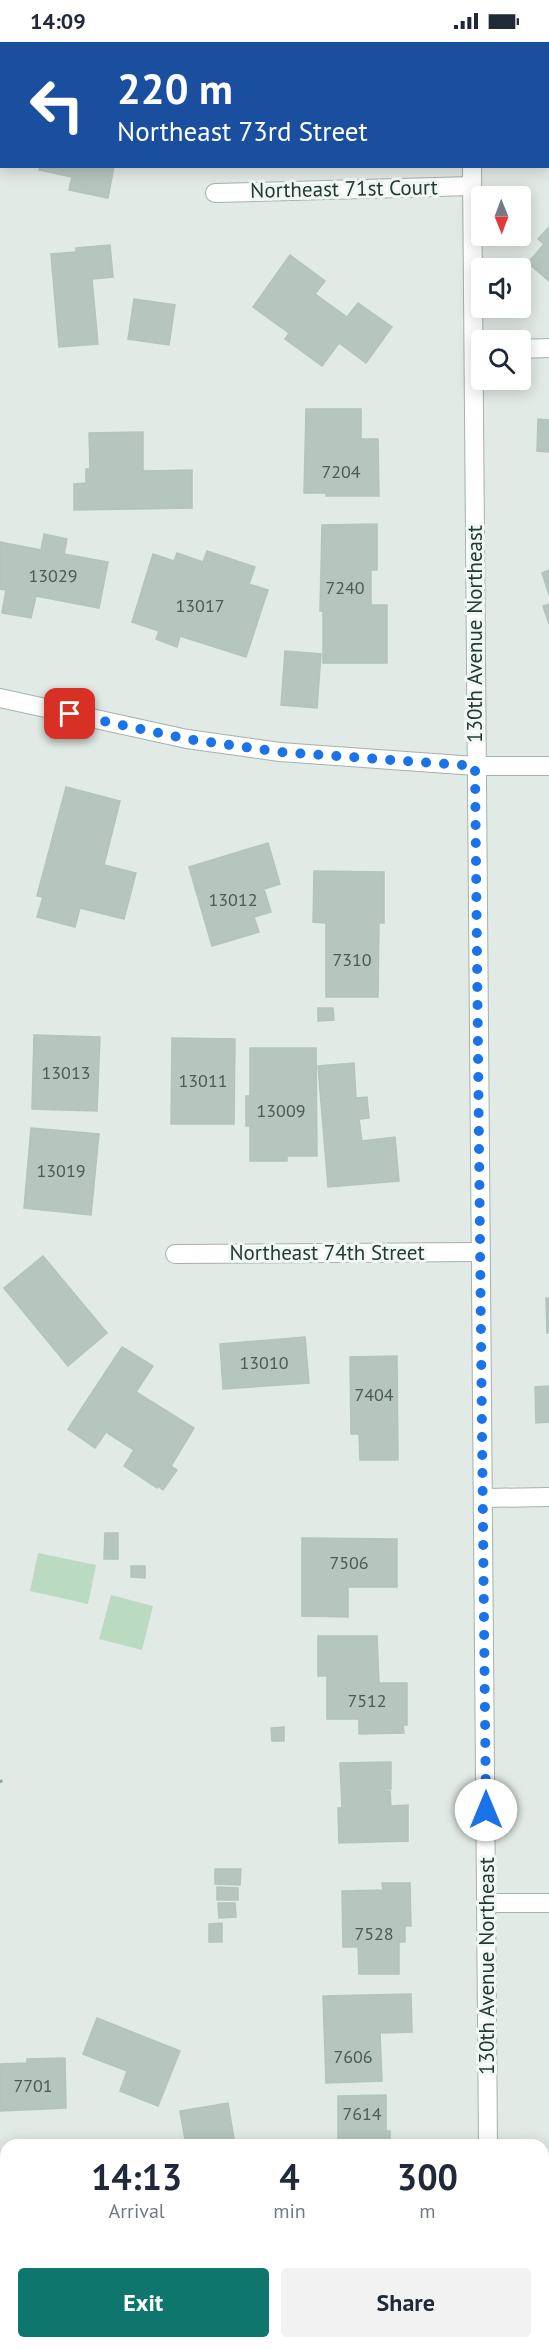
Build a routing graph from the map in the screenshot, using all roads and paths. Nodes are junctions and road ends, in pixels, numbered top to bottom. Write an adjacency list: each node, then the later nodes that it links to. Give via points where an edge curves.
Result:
1 (472, 168): 3 (street, 130th Avenue Northeast)
2 (471, 186): 4 (street, Northeast 71st Court)
3 (472, 186)
4 (215, 193)
5 (474, 246): 6 (street, 130th Avenue Northeast)
6 (477, 330)
7 (549, 348): 8 (street)
8 (531, 349)
9 (478, 390): 11 (street, 130th Avenue Northeast)
10 (0, 698): 11 (street, via 187,739 280,752)
11 (475, 766): 12 (street); 13 (street, 130th Avenue Northeast)
12 (549, 766)
13 (479, 1251): 14 (street, Northeast 74th Street); 16 (street, 130th Avenue Northeast)
14 (175, 1254)
15 (549, 1497): 16 (street)
16 (484, 1498): 17 (street, 130th Avenue Northeast)
17 (486, 1903): 18 (street); 19 (street, 130th Avenue Northeast)
18 (549, 1903)
19 (488, 2139)

